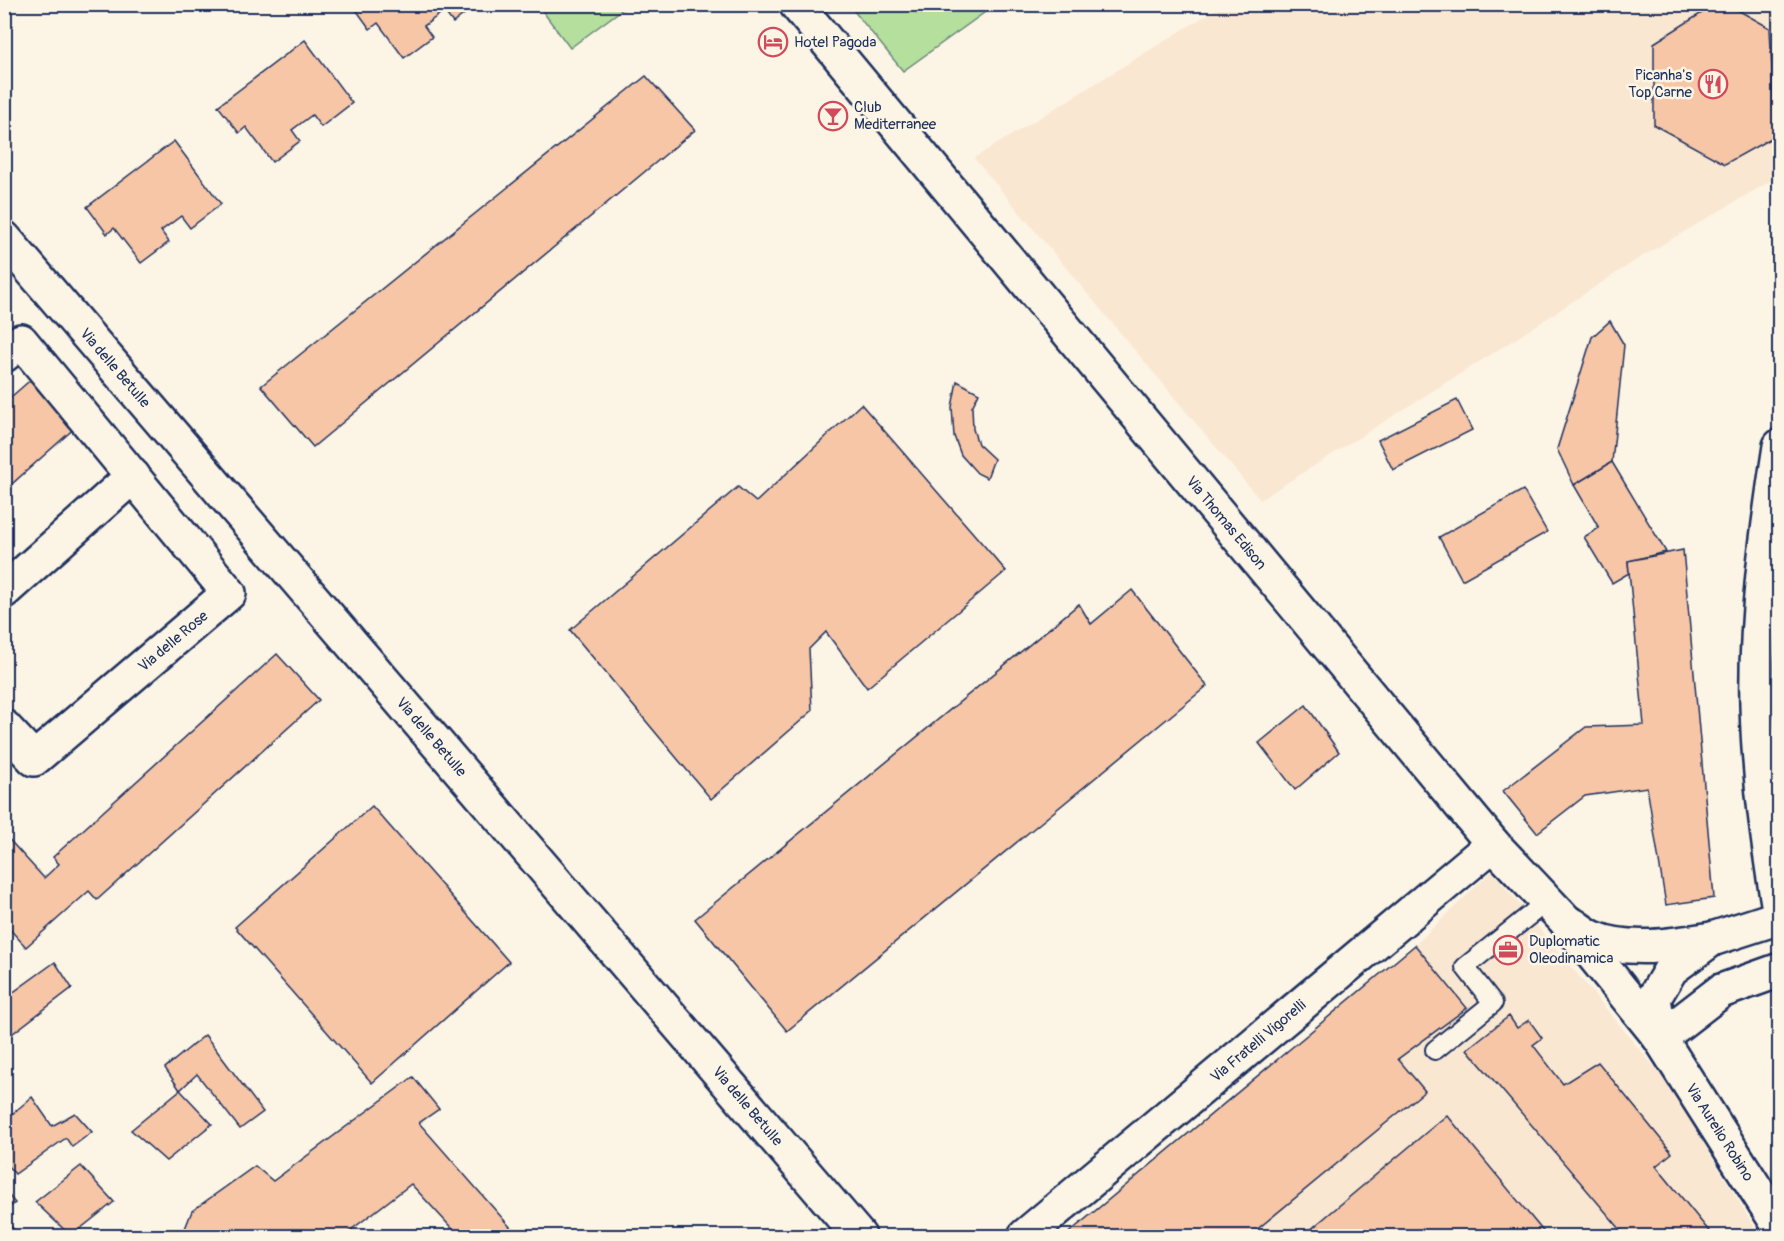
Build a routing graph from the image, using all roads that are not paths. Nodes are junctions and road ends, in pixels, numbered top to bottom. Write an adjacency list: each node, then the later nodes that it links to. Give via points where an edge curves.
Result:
1 (796, 4): 8 (street, Via Thomas Edison)
2 (4, 238): 16 (street, Via delle Betulle)
3 (4, 355): 5 (street, Via delle Rose, via 21,341)
4 (1779, 446): 10 (street, via 1763,585 1757,694 1765,813)
5 (133, 476): 6 (street); 7 (street, Via delle Rose, via 229,593 34,759)
6 (4, 591)
7 (4, 727)
8 (1493, 844): 9 (street, Via Thomas Edison); 17 (street, Via Fratelli Vigorelli)
9 (1555, 911): 11 (street, via 1593,938 1624,945 1661,947); 13 (street, Via Thomas Edison); 14 (lane, via 1465,967 1493,1003)
10 (1779, 916): 11 (street)
11 (1712, 939): 13 (street, via 1671,969 1654,998)
12 (1779, 970): 13 (street, via 1721,991)
13 (1660, 1038): 15 (street, Via Aurelio Robino)
14 (1435, 1050)
15 (1779, 1227)
16 (859, 1236)
17 (1025, 1236)

